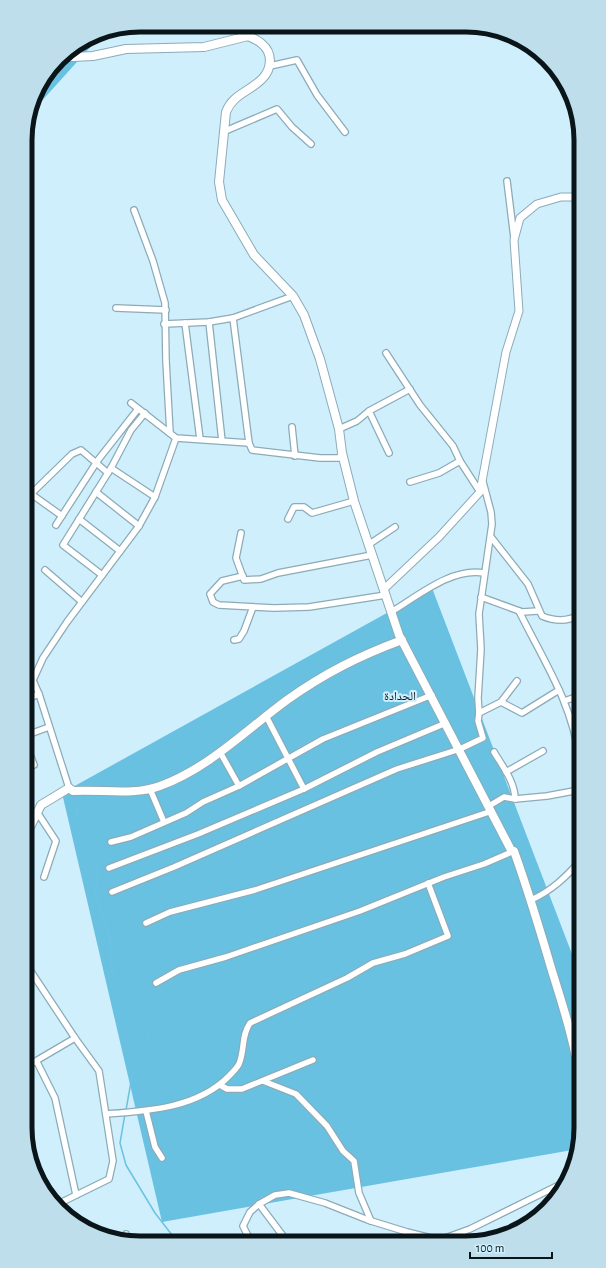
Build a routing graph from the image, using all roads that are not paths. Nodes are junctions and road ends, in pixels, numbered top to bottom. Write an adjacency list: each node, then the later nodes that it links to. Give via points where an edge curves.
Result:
1 (72, 57): 2 (main road, via 94,56 126,49 204,47 248,36 262,44 269,54)
2 (270, 66): 3 (main road, via 262,79 229,104); 4 (street, via 297,60)
3 (223, 132): 5 (street, via 277,109 292,127); 10 (main road, via 219,182 222,200 254,255)
4 (345, 132)
5 (312, 144)
6 (507, 181): 9 (street)
7 (574, 197): 9 (street, via 561,197 537,204 520,218)
8 (134, 210): 12 (street, via 154,261)
9 (514, 240): 37 (street, via 519,311 506,352)
10 (293, 296): 13 (street); 24 (main road, via 304,315 320,359)
11 (116, 308): 12 (street)
12 (166, 310): 16 (street)
13 (233, 318): 14 (street); 29 (street)
14 (209, 322): 15 (street); 28 (street)
15 (184, 323): 16 (street); 27 (street)
16 (164, 324): 25 (street)
17 (386, 353): 18 (street)
18 (410, 389): 21 (street); 33 (street, via 453,446)
19 (132, 403): 20 (street)
20 (138, 409): 22 (street); 34 (street)
21 (370, 411): 24 (street, via 357,421); 31 (street)
22 (145, 413): 25 (street); 35 (street, via 132,430)
23 (292, 427): 32 (street)
24 (339, 429): 30 (main road)
25 (170, 433): 26 (street)
26 (176, 438): 27 (street); 40 (street)
27 (200, 439): 28 (street)
28 (222, 440): 29 (street)
29 (249, 443): 32 (street, via 252,450)
30 (342, 453): 32 (street, via 340,458); 41 (main road)
31 (389, 453)
32 (295, 456)
33 (460, 461): 36 (street, via 439,473); 39 (street)
34 (96, 462): 35 (street); 42 (street); 42 (street, via 81,450 72,454 32,493)
35 (110, 470): 38 (street); 40 (street)
36 (410, 482)
37 (483, 482): 39 (street); 49 (street, via 491,512)
38 (96, 492): 43 (street); 46 (street)
39 (480, 492): 57 (street)
40 (155, 497): 46 (street)
41 (354, 501): 44 (street, via 312,513 304,507 294,507); 50 (main road)
42 (62, 516): 45 (street)
43 (79, 518): 51 (street); 55 (street, via 63,545)
44 (288, 518)
45 (56, 525)
46 (139, 526): 51 (street)
47 (395, 527): 50 (street)
48 (241, 533): 56 (street, via 236,558)
49 (491, 537): 54 (street); 62 (street, via 497,541 528,584)
50 (368, 545): 52 (main road)
51 (120, 552): 55 (street)
52 (372, 555): 56 (street, via 278,573 261,579 244,580); 57 (main road)
53 (45, 570): 59 (street)
54 (484, 573): 58 (street); 63 (street, via 468,571 451,576)
55 (102, 575): 59 (street)
56 (243, 576): 60 (street, via 222,581 210,594 213,602 219,605)
57 (385, 592): 60 (street, via 309,607); 63 (main road)
58 (481, 597): 61 (street); 76 (street, via 478,698)
59 (82, 602): 67 (street, via 43,658)
60 (253, 606): 65 (street, via 244,631)
61 (519, 611): 62 (street); 69 (street)
62 (538, 611): 64 (street, via 542,616 552,620)
63 (391, 612): 66 (main road)
64 (574, 617)
65 (234, 640)
66 (402, 640): 71 (main road); 77 (main road, via 342,665)
67 (33, 680): 70 (street)
68 (517, 681): 75 (street)
69 (559, 690): 74 (street); 75 (street, via 522,713)
70 (38, 694): 72 (street); 80 (street)
71 (432, 695): 78 (main road); 86 (street, via 340,730)
72 (32, 697)
73 (574, 698): 74 (street)
74 (564, 701): 79 (street)
75 (501, 702): 76 (street)
76 (480, 713): 82 (street, via 478,721 483,738)
77 (266, 716): 84 (main road); 86 (street)
78 (446, 723): 82 (main road); 92 (street, via 377,752)
79 (574, 726)
80 (49, 727): 81 (street); 91 (street)
81 (32, 733)
82 (460, 749): 96 (main road); 106 (street, via 397,769)
83 (543, 751): 89 (street)
84 (220, 752): 90 (street); 93 (main road, via 193,770)
85 (494, 752): 89 (street)
86 (289, 757): 90 (street); 92 (street)
87 (32, 759): 88 (street)
88 (34, 764)
89 (506, 772): 95 (street, via 515,790)
90 (239, 786): 99 (street, via 220,793 186,814)
91 (69, 788): 93 (main road, via 73,791 90,789 134,792); 97 (main road, via 45,802)
92 (304, 788): 103 (street, via 176,843)
93 (150, 789): 99 (street)
94 (574, 792): 95 (street)
95 (515, 799): 96 (street, via 504,797)
96 (490, 808): 101 (main road, via 511,850); 108 (street, via 255,890 170,912)
97 (37, 812): 98 (main road); 104 (street, via 56,841)
98 (32, 817)
99 (164, 822): 100 (street)
100 (111, 842)
101 (514, 851): 105 (street); 107 (main road)
102 (574, 867): 107 (street, via 560,882)
103 (109, 868)
104 (44, 877)
105 (428, 883): 110 (street, via 360,911 226,957 179,970); 117 (street, via 448,936 373,964 250,1023 245,1029 240,1063)
106 (112, 892)
107 (531, 900): 112 (main road)
108 (146, 924)
109 (32, 973): 111 (street)
110 (156, 983)
111 (75, 1038): 114 (street); 119 (street, via 100,1071)
112 (574, 1038)
113 (313, 1060): 116 (street)
114 (37, 1062): 115 (street); 122 (street, via 55,1098)
115 (32, 1064)
116 (263, 1081): 117 (street, via 242,1090 227,1089); 125 (street, via 296,1094 354,1161 359,1193)
117 (220, 1085): 118 (street, via 188,1101)
118 (146, 1111): 119 (street); 120 (street, via 156,1147)
119 (106, 1114): 122 (street, via 113,1161 109,1179)
120 (162, 1158)
121 (557, 1186): 129 (street)
122 (76, 1195): 123 (street)
123 (62, 1202)
124 (259, 1204): 125 (street, via 275,1195 289,1193 325,1203); 126 (street, via 245,1221 244,1230); 127 (street)
125 (371, 1221): 128 (street)
126 (248, 1236)
127 (283, 1236)
128 (422, 1236)
129 (451, 1236)

